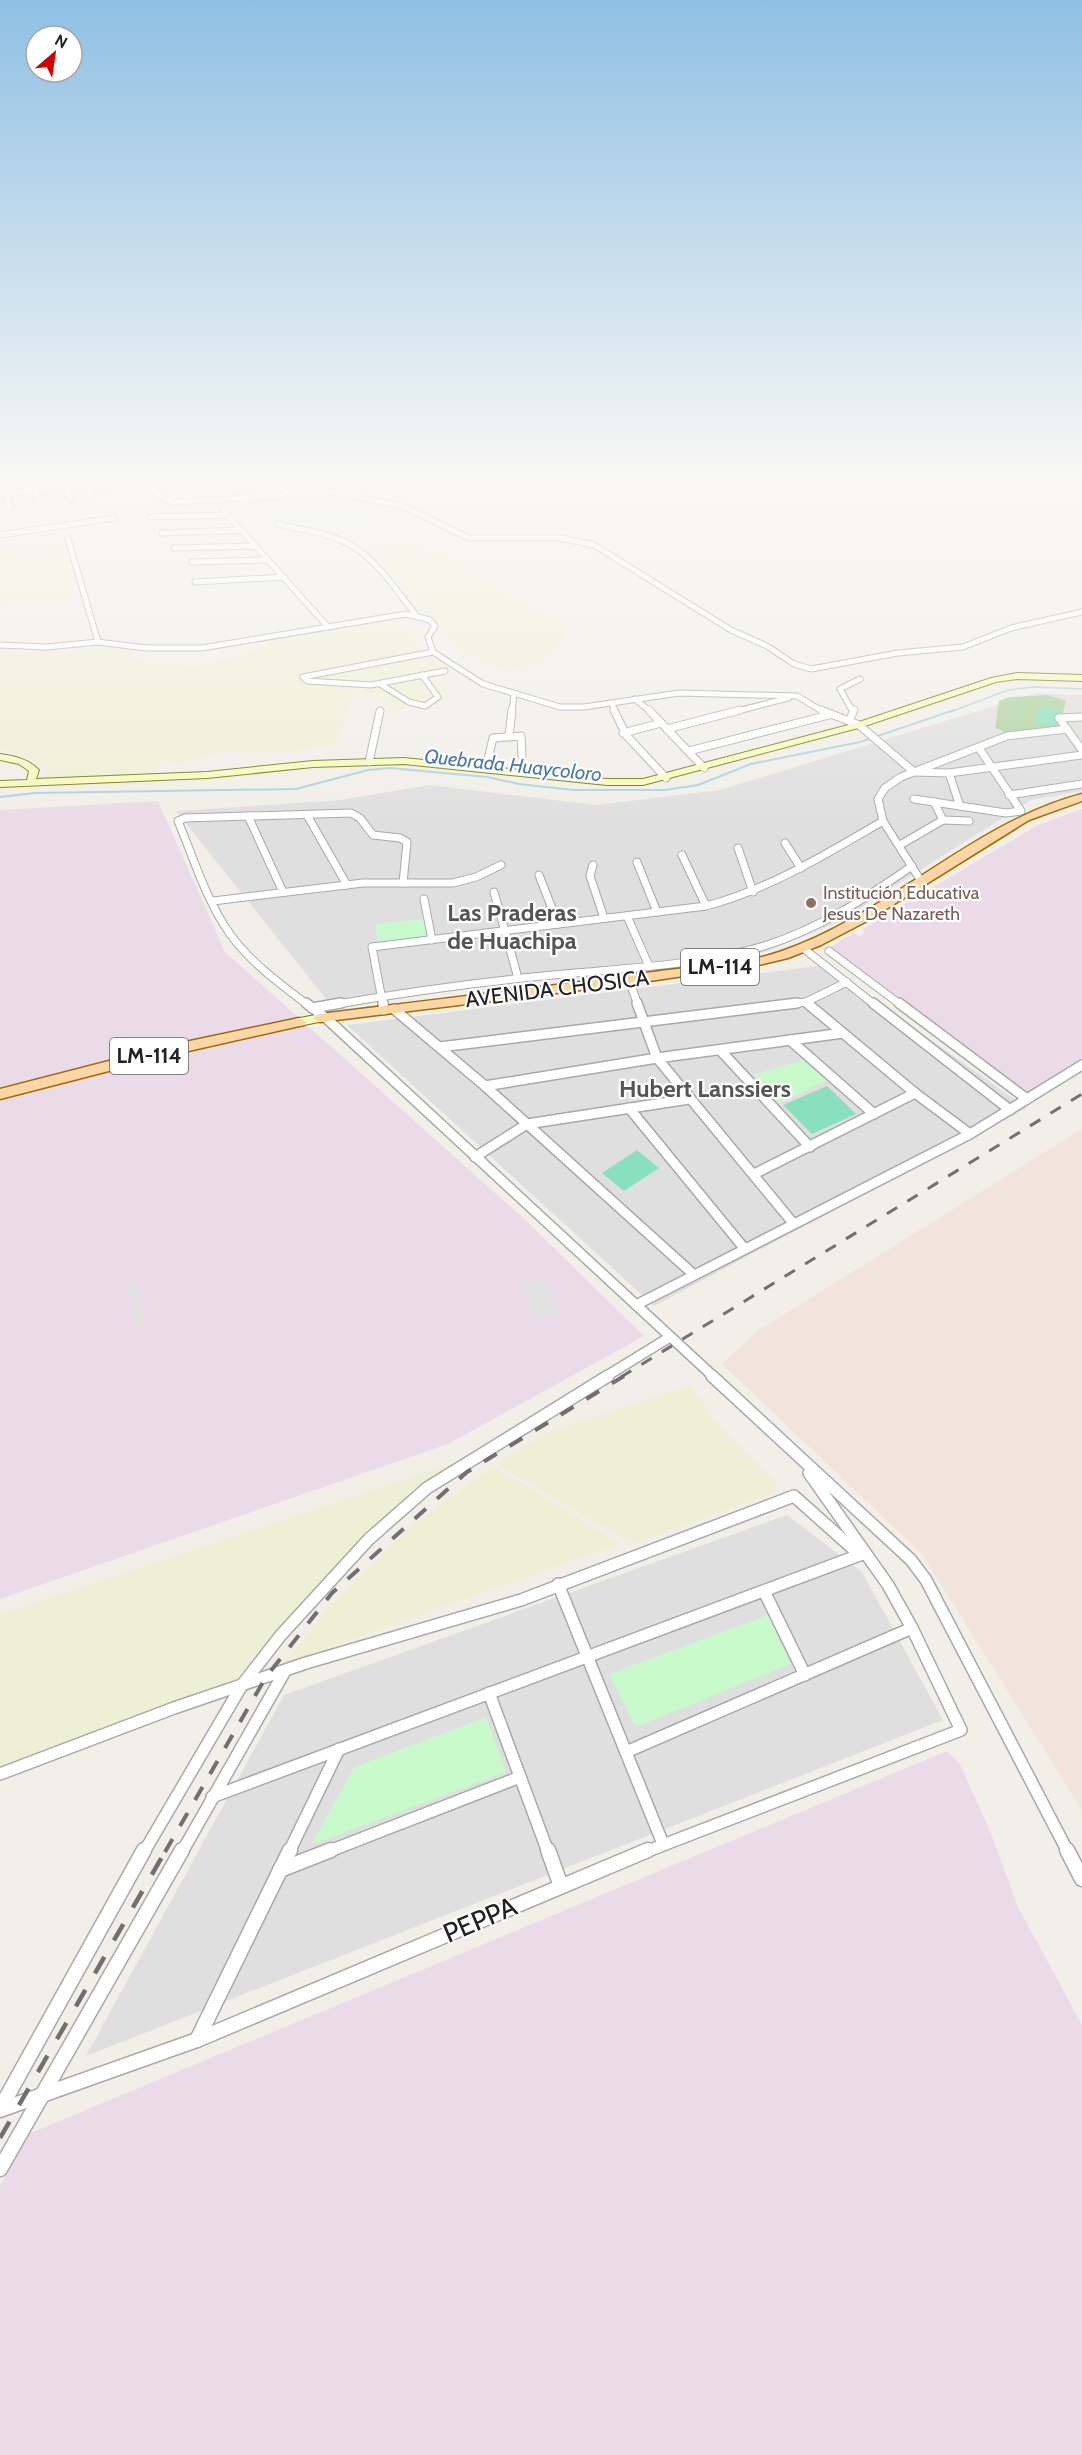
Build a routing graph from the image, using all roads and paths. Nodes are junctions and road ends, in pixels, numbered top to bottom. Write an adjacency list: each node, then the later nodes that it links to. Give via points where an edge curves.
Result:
1 (84, 596): 8 (street)
2 (300, 596): 7 (street)
3 (400, 596): 6 (street)
4 (677, 596): 5 (street, via 731,630 811,669 898,653 963,647 1011,628)
5 (1082, 612)
6 (417, 615): 7 (street); 10 (street, via 435,626 428,637)
7 (328, 627): 8 (street, via 202,648 146,648)
8 (98, 642): 9 (street, via 47,647)
9 (0, 645)
10 (433, 652): 15 (street, via 303,677 308,681); 16 (street, via 483,684)
11 (445, 671): 12 (street)
12 (422, 675): 15 (street); 15 (street, via 438,697 422,706 411,705)
13 (1082, 678): 24 (main road, via 1017,676 994,680)
14 (860, 679): 24 (street, via 840,689 854,710)
15 (380, 684)
16 (514, 694): 19 (street, via 560,707); 28 (street)
17 (796, 696): 18 (street, via 694,692); 21 (street); 25 (street)
18 (634, 699): 19 (street); 23 (street)
19 (612, 703): 27 (street, via 615,721)
20 (380, 711): 35 (street)
21 (829, 715): 24 (street); 31 (street)
22 (1082, 717): 26 (street, via 1059,718)
23 (661, 723): 25 (street); 27 (street)
24 (854, 723): 37 (main road); 39 (street)
25 (667, 729): 31 (street)
26 (1067, 729): 29 (street, via 1017,733); 30 (street)
27 (623, 733): 41 (street)
28 (509, 736): 33 (street, via 521,736); 36 (street, via 493,738)
29 (979, 748): 38 (street); 39 (street)
30 (1082, 750)
31 (688, 751): 37 (street)
32 (1082, 755): 38 (street)
33 (522, 756)
34 (0, 757): 42 (main road, via 29,765 34,770)
35 (369, 762): 36 (main road); 42 (main road, via 207,775)
36 (486, 768): 41 (main road, via 607,782)
37 (704, 768): 41 (main road)
38 (990, 768): 40 (street); 45 (street)
39 (914, 772): 40 (street); 53 (street, via 885,788 878,799)
40 (949, 773): 49 (street)
41 (666, 778)
42 (31, 782): 43 (main road)
43 (0, 784)
44 (1082, 784): 45 (street)
45 (1009, 795): 49 (street, via 1021,811 1006,813)
46 (1082, 797): 65 (main road, AVENIDA CHOSICA / LM-114, via 1025,818)
47 (914, 799): 48 (street)
48 (934, 802): 49 (street); 52 (street)
49 (960, 806)
50 (307, 815): 51 (street); 66 (street, via 351,813 373,835 407,842); 67 (street)
51 (248, 816): 68 (street); 72 (street, via 178,821)
52 (943, 820): 54 (street); 56 (street)
53 (883, 821): 56 (street); 63 (street)
54 (969, 821)
55 (785, 843): 63 (street)
56 (900, 845): 62 (street)
57 (738, 848): 70 (street)
58 (682, 855): 73 (street)
59 (637, 862): 74 (street)
60 (501, 865): 66 (street, via 453,884)
61 (593, 865): 76 (street, via 590,876)
62 (912, 866): 65 (street); 82 (street, via 796,935 746,950)
63 (801, 868): 70 (street)
64 (539, 875): 77 (street)
65 (921, 881): 80 (main road, AVENIDA CHOSICA / LM-114, via 863,918)
66 (403, 883): 67 (street)
67 (347, 885): 68 (street)
68 (283, 892): 72 (street)
69 (494, 892): 78 (street)
70 (753, 892): 73 (street)
71 (424, 899): 79 (street)
72 (213, 901): 89 (street, via 240,946 276,982)
73 (706, 906): 74 (street)
74 (657, 912): 75 (street)
75 (627, 916): 76 (street); 82 (street)
76 (604, 918): 77 (street)
77 (558, 924): 78 (street)
78 (505, 931): 79 (street); 83 (street)
79 (432, 940): 86 (street, via 372,947)
80 (803, 948): 84 (main road, AVENIDA CHOSICA / LM-114, via 759,961); 85 (street)
81 (830, 951): 102 (street)
82 (649, 966): 83 (street)
83 (518, 978): 86 (street)
84 (629, 980): 88 (main road, AVENIDA CHOSICA / LM-114); 90 (street)
85 (847, 982): 87 (street); 104 (street)
86 (381, 996): 88 (street); 89 (street)
87 (806, 1002): 90 (street); 92 (street)
88 (389, 1010): 89 (main road, AVENIDA CHOSICA / LM-114); 94 (street)
89 (319, 1015): 91 (main road, AVENIDA CHOSICA / LM-114); 109 (street)
90 (642, 1021): 94 (street); 96 (street)
91 (299, 1022): 100 (main road, AVENIDA CHOSICA / LM-114)
92 (843, 1033): 93 (street); 99 (street)
93 (790, 1041): 95 (street); 105 (street)
94 (440, 1047): 98 (street)
95 (720, 1050): 96 (street); 108 (street)
96 (657, 1058): 98 (street); 101 (street)
97 (1082, 1065): 102 (street)
98 (485, 1086): 106 (street)
99 (915, 1093): 105 (street); 107 (street)
100 (0, 1094)
101 (688, 1099): 103 (street); 110 (street)
102 (1026, 1099): 104 (street)
103 (630, 1108): 106 (street); 112 (street)
104 (1010, 1110): 107 (street)
105 (874, 1114): 108 (street)
106 (527, 1124): 109 (street); 113 (street)
107 (970, 1134): 111 (street)
108 (810, 1147): 110 (street)
109 (475, 1157): 114 (street)
110 (754, 1174): 111 (street)
111 (794, 1223): 112 (street)
112 (744, 1248): 113 (street)
113 (693, 1274): 114 (street)
114 (636, 1305): 115 (street)
115 (670, 1337): 116 (street); 124 (street, via 427,1488 369,1539 281,1635)
116 (800, 1458): 117 (street); 133 (street, via 911,1560 926,1580)
117 (862, 1554): 118 (street, via 794,1496); 119 (street); 120 (street, via 888,1584)
118 (558, 1584): 121 (street); 122 (street, via 521,1600)
119 (764, 1591): 121 (street); 123 (street)
120 (912, 1628): 123 (street); 131 (street, PEPPA, via 961,1730)
121 (587, 1657): 125 (street); 127 (street)
122 (285, 1671): 124 (street); 130 (street)
123 (805, 1675): 127 (street)
124 (242, 1685): 128 (street); 137 (street, via 163,1817)
125 (489, 1693): 126 (street); 129 (street)
126 (339, 1749): 130 (street); 132 (street)
127 (626, 1752): 131 (street)
128 (0, 1774)
129 (520, 1777): 132 (street); 134 (street)
130 (212, 1797): 136 (street)
131 (663, 1844): 134 (street, PEPPA)
132 (280, 1870): 135 (street)
133 (1082, 1879)
134 (561, 1886): 135 (street, PEPPA)
135 (197, 2040): 136 (street, PEPPA)
136 (42, 2096): 137 (street, PEPPA); 138 (street)
137 (0, 2110)
138 (0, 2169)

